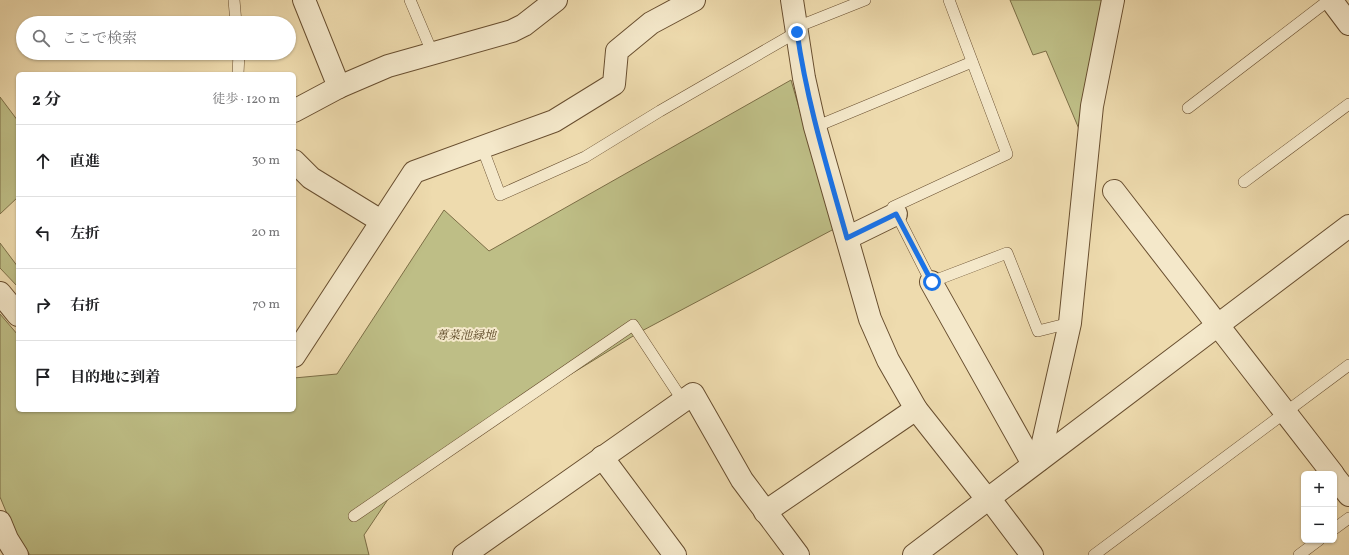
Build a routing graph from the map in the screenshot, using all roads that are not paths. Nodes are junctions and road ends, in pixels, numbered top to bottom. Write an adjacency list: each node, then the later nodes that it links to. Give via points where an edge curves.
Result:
1 (234, 0): 11 (lane)
2 (304, 0): 18 (street)
3 (410, 0): 14 (lane)
4 (556, 0): 14 (street, via 524,25 512,31)
5 (694, 0): 23 (street, via 651,23 617,51 614,84 604,92 554,121)
6 (792, 0): 13 (street)
7 (865, 0): 13 (lane)
8 (949, 0): 16 (lane)
9 (1113, 0): 34 (street, via 1092,106)
10 (1330, 0): 12 (street); 20 (lane)
11 (235, 16)
12 (1349, 24)
13 (797, 30): 22 (street, via 804,78); 23 (lane, via 585,157 500,195)
14 (432, 52): 18 (street, via 388,66)
15 (239, 60): 17 (lane)
16 (972, 62): 22 (lane); 27 (lane, via 1008,154 893,207)
17 (238, 72)
18 (339, 87): 21 (street)
19 (1349, 104): 25 (lane)
20 (1188, 108)
21 (296, 110)
22 (816, 127): 30 (street)
23 (482, 147): 28 (street, via 414,172)
24 (296, 163): 28 (street, via 311,178)
25 (1244, 182)
26 (1114, 191): 35 (street)
27 (896, 214): 30 (street); 31 (lane)
28 (381, 221): 36 (street)
29 (1349, 226): 35 (street)
30 (847, 238): 39 (street, via 870,319 888,360)
31 (932, 282): 34 (lane, via 1007,253 1038,331); 42 (street)
32 (0, 294): 33 (street)
33 (16, 313)
34 (1070, 323): 42 (street)
35 (1218, 325): 40 (street); 42 (street)
36 (296, 353)
37 (1349, 366): 40 (lane)
38 (683, 401): 41 (street); 47 (street, via 693,394 742,480); 48 (lane, via 633,325)
39 (916, 409): 46 (street); 47 (street)
40 (1285, 413): 43 (street); 59 (lane)
41 (602, 457): 54 (street); 55 (street)
42 (1036, 462): 46 (street)
43 (1330, 471)
44 (1337, 480): 45 (street)
45 (1349, 495)
46 (988, 498): 57 (street); 58 (street)
47 (765, 512): 56 (street)
48 (354, 516)
49 (1349, 518): 51 (lane)
50 (0, 522): 53 (street)
51 (1337, 527)
52 (1315, 543): 60 (lane)
53 (17, 555)
54 (464, 555)
55 (675, 555)
56 (798, 555)
57 (914, 555)
58 (1032, 555)
59 (1094, 555)
60 (1299, 555)

